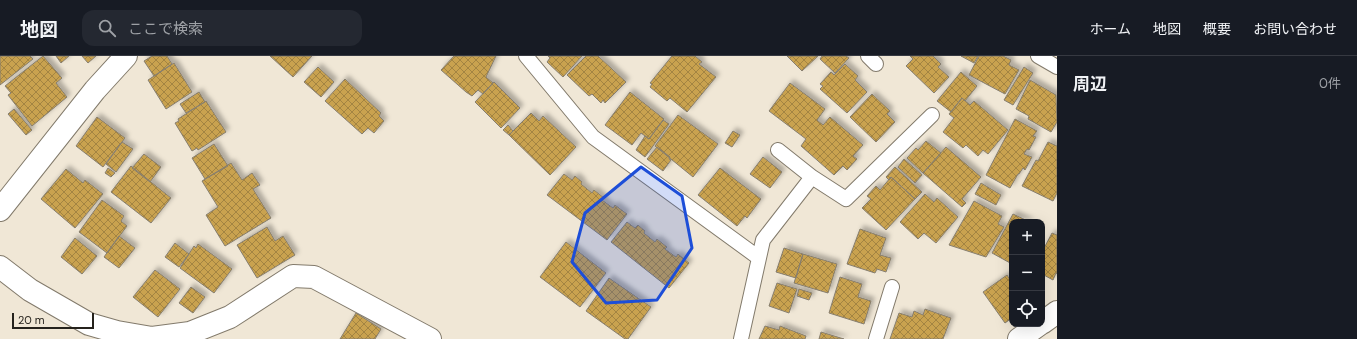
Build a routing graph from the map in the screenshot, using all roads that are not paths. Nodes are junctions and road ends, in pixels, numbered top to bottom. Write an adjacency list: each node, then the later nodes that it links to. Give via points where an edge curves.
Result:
1 (126, 56): 8 (street, via 95,90)
2 (526, 56): 9 (lane, via 593,138)
3 (1038, 56): 4 (lane)
4 (1057, 67)
5 (932, 115): 7 (lane, via 846,199)
6 (778, 150): 7 (lane)
7 (812, 177): 9 (lane, via 763,240)
8 (0, 210)
9 (759, 258): 17 (lane)
10 (0, 267): 15 (street, via 30,290 89,324 152,338)
11 (892, 287): 18 (lane)
12 (1057, 312): 13 (street)
13 (1045, 320)
14 (1036, 327): 19 (street)
15 (189, 336): 16 (street, via 230,317 293,276 314,277)
16 (430, 339)
17 (741, 339)
18 (876, 339)
19 (1019, 339)

